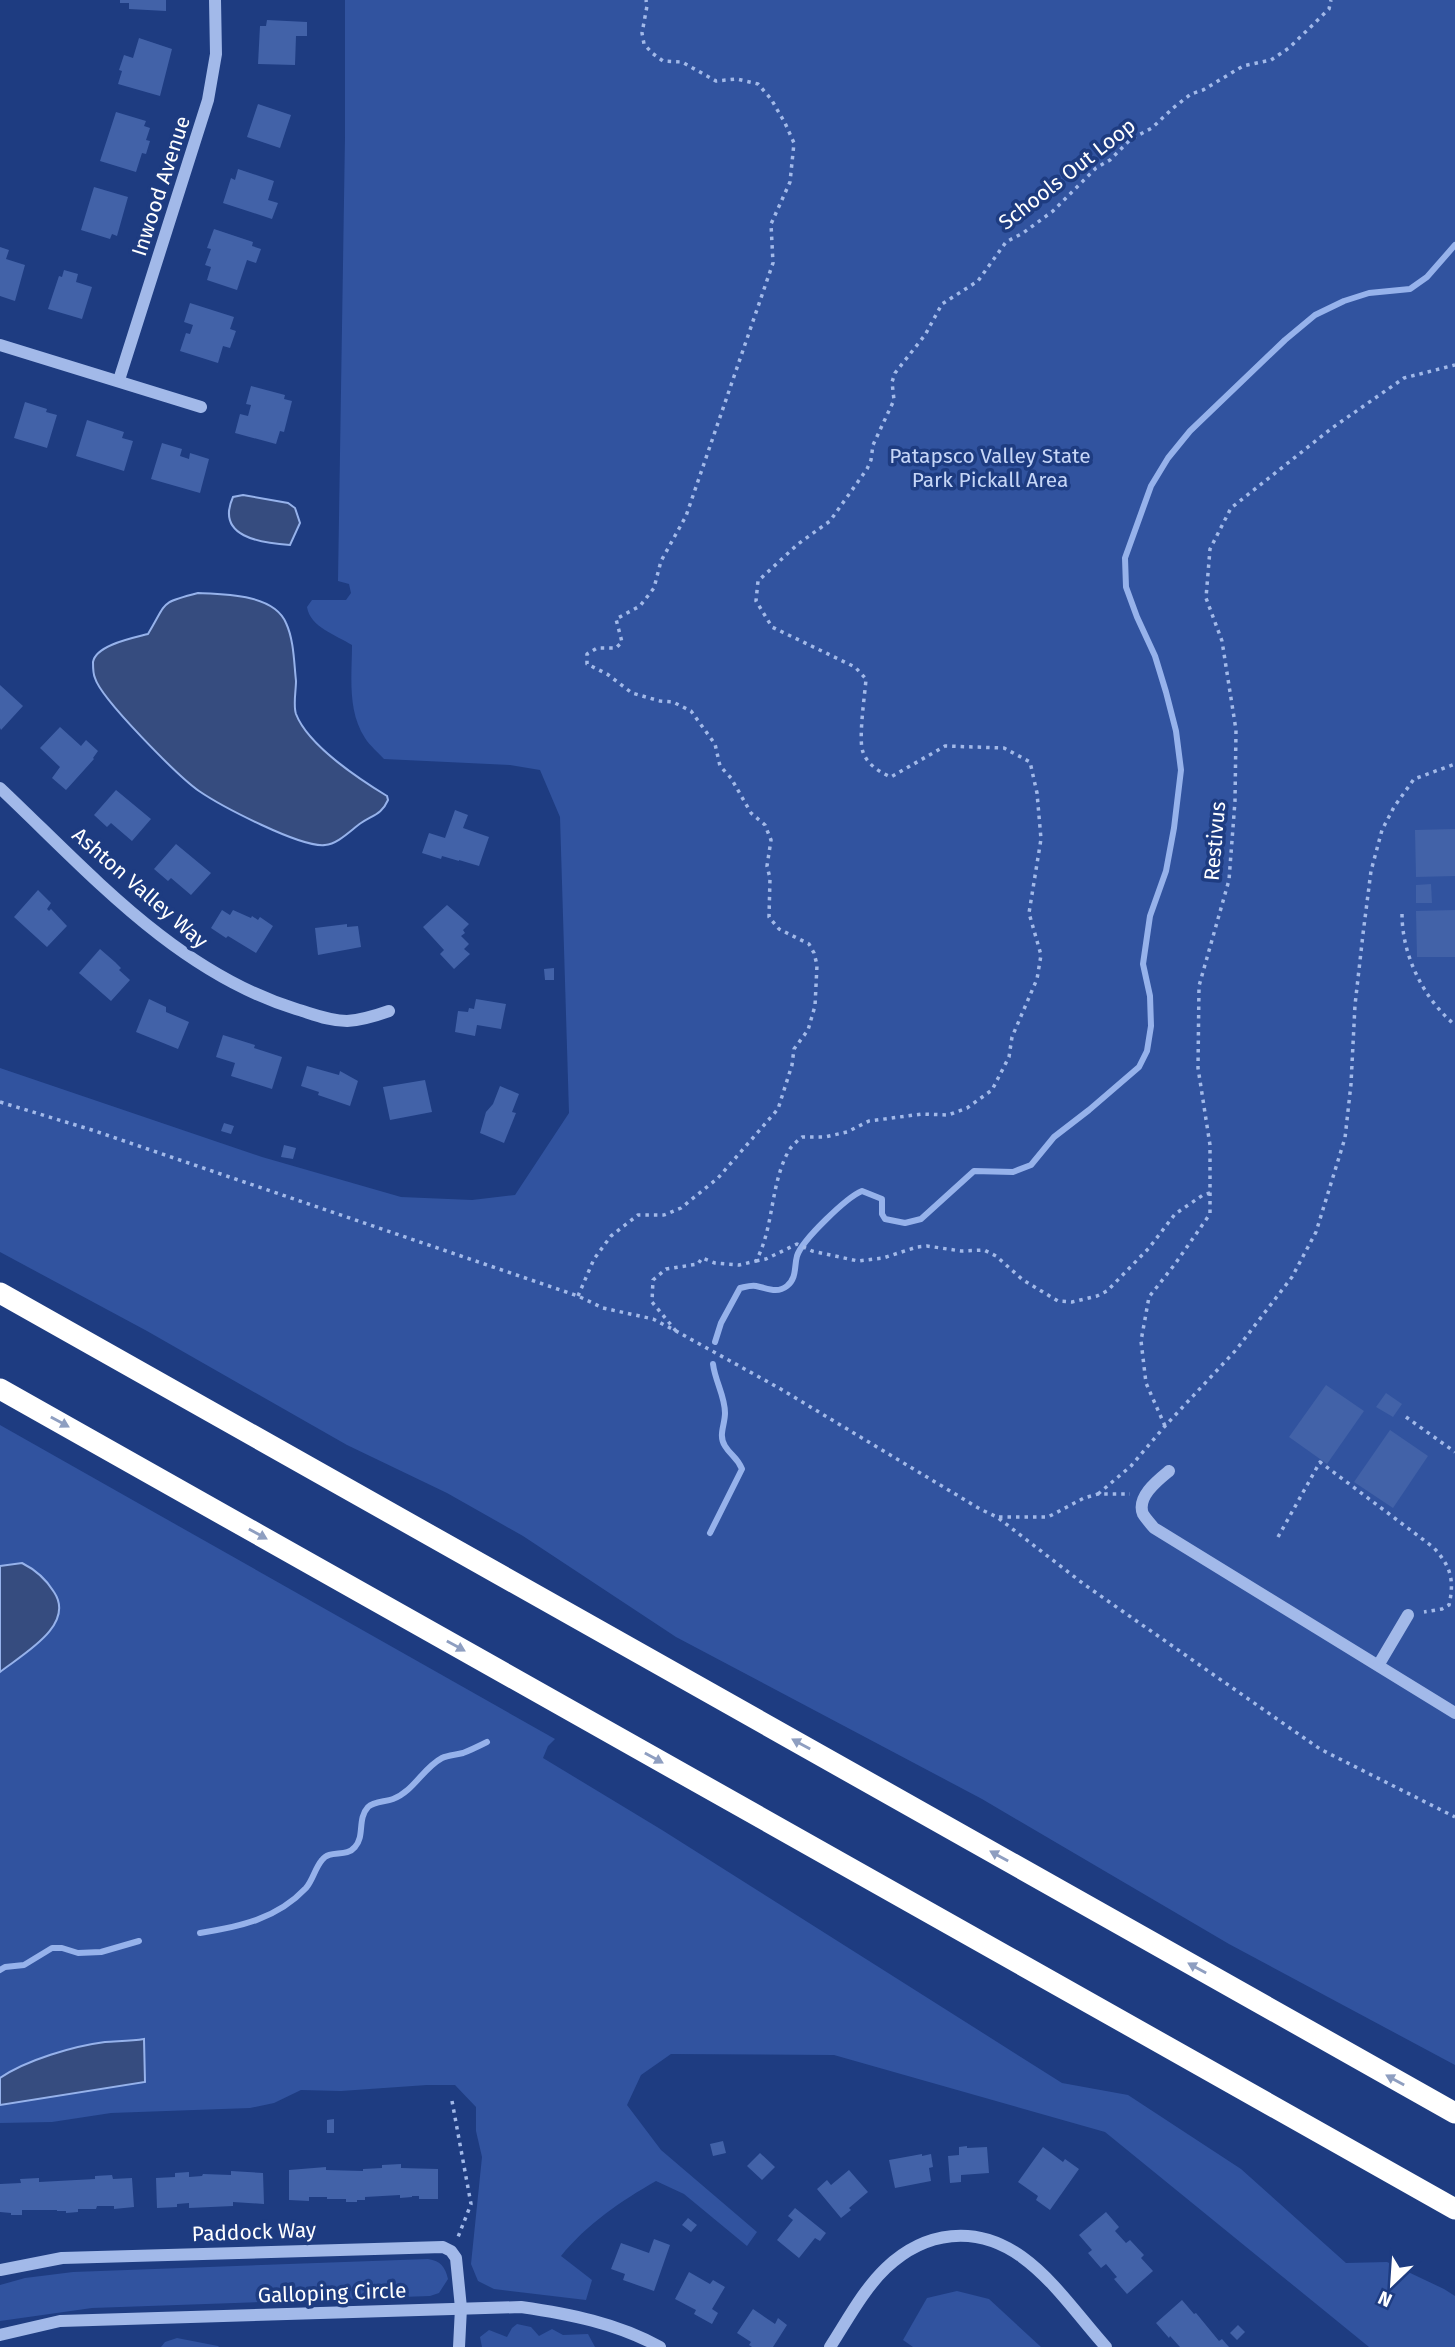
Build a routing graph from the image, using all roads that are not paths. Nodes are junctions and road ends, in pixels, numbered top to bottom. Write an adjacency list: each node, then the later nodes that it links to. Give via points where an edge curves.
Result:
1 (215, 0): 3 (street, Inwood Avenue, via 216,54 208,100)
2 (0, 345): 3 (street)
3 (120, 380): 4 (street)
4 (201, 407)
5 (0, 788): 6 (street, Ashton Valley Way, via 132,912 216,975 279,1004 329,1019 369,1018)
6 (389, 1011)
7 (0, 1293): 13 (highway, one-way to 7)
8 (0, 1389): 14 (highway, one-way to 14)
9 (1169, 1471): 11 (street, via 1142,1505 1154,1528)
10 (1408, 1615): 11 (street)
11 (1379, 1664): 12 (street)
12 (1454, 1710)
13 (1455, 2113)
14 (1455, 2209)
15 (0, 2270): 16 (street, Paddock Way, via 62,2258 431,2246 443,2247 456,2258)
16 (461, 2308): 17 (street, Galloping Circle, via 60,2321); 18 (street); 19 (street, Galloping Circle, via 522,2307 568,2314 608,2324)
17 (0, 2335)
18 (459, 2347)
19 (660, 2347)
20 (830, 2347): 21 (street, via 884,2270 904,2253 948,2236 971,2236 1020,2256 1041,2273)
21 (1106, 2347)

